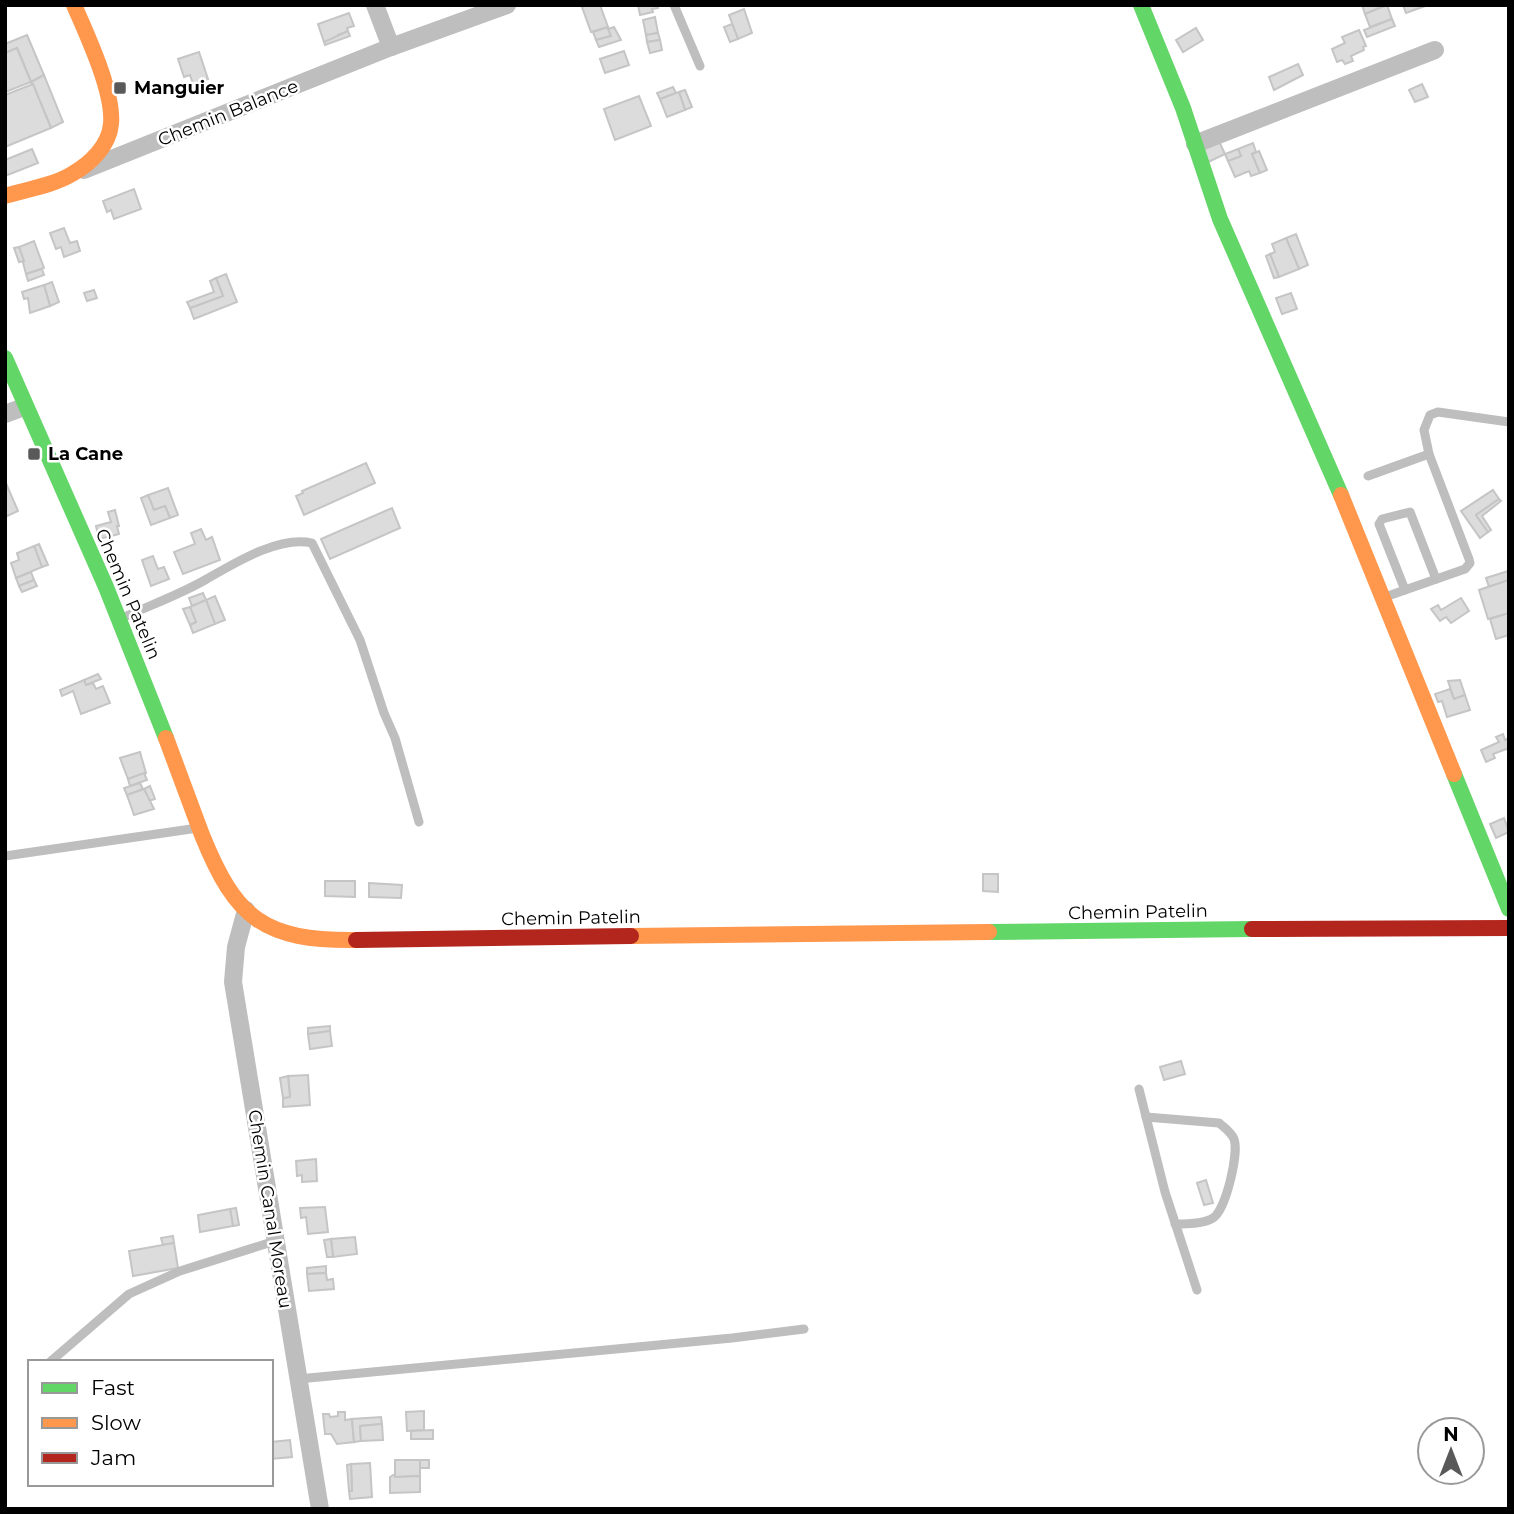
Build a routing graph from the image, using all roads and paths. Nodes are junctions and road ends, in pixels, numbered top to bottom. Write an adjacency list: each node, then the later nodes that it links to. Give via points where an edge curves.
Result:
1 (74, 5): 11 (main road, via 110,104 111,124 95,158)
2 (374, 5): 7 (street)
3 (507, 5): 6 (street, Chemin Balance)
4 (674, 5): 9 (lane)
5 (1142, 5): 10 (main road)
6 (473, 11): 7 (street, Chemin Balance)
7 (391, 47): 11 (street, Chemin Balance)
8 (1435, 50): 10 (street)
9 (700, 66)
10 (1195, 144): 21 (main road, via 1220,219)
11 (65, 178): 12 (main road)
12 (5, 196)
13 (5, 358): 14 (main road, Chemin Patelin)
14 (24, 407): 15 (street); 22 (main road, Chemin Patelin)
15 (5, 414)
16 (1509, 422): 17 (lane, via 1438,412 1430,415 1424,430)
17 (1429, 454): 18 (lane); 19 (lane, via 1470,563)
18 (1368, 476)
19 (1436, 579): 20 (lane); 20 (lane, via 1410,512 1382,519)
20 (1405, 590): 21 (lane)
21 (1383, 597): 26 (main road)
22 (119, 619): 23 (lane, via 278,545 312,543 360,640); 24 (main road, Chemin Patelin)
23 (419, 822)
24 (200, 828): 25 (lane); 27 (main road, Chemin Patelin, via 228,891)
25 (5, 856)
26 (1509, 909)
27 (246, 910): 28 (main road, Chemin Patelin, via 265,925 292,936 323,940); 32 (street, Chemin Canal Moreau, via 233,982)
28 (1509, 928)
29 (1139, 1089): 30 (lane)
30 (1146, 1117): 31 (lane); 31 (lane, via 1219,1123 1234,1139 1236,1149 1221,1209 1213,1218)
31 (1175, 1224): 33 (lane)
32 (275, 1241): 35 (lane, via 180,1271 129,1294); 36 (street, Chemin Canal Moreau)
33 (1197, 1290)
34 (804, 1329): 36 (lane)
35 (52, 1360)
36 (298, 1379): 37 (street, Chemin Canal Moreau)
37 (320, 1509)

